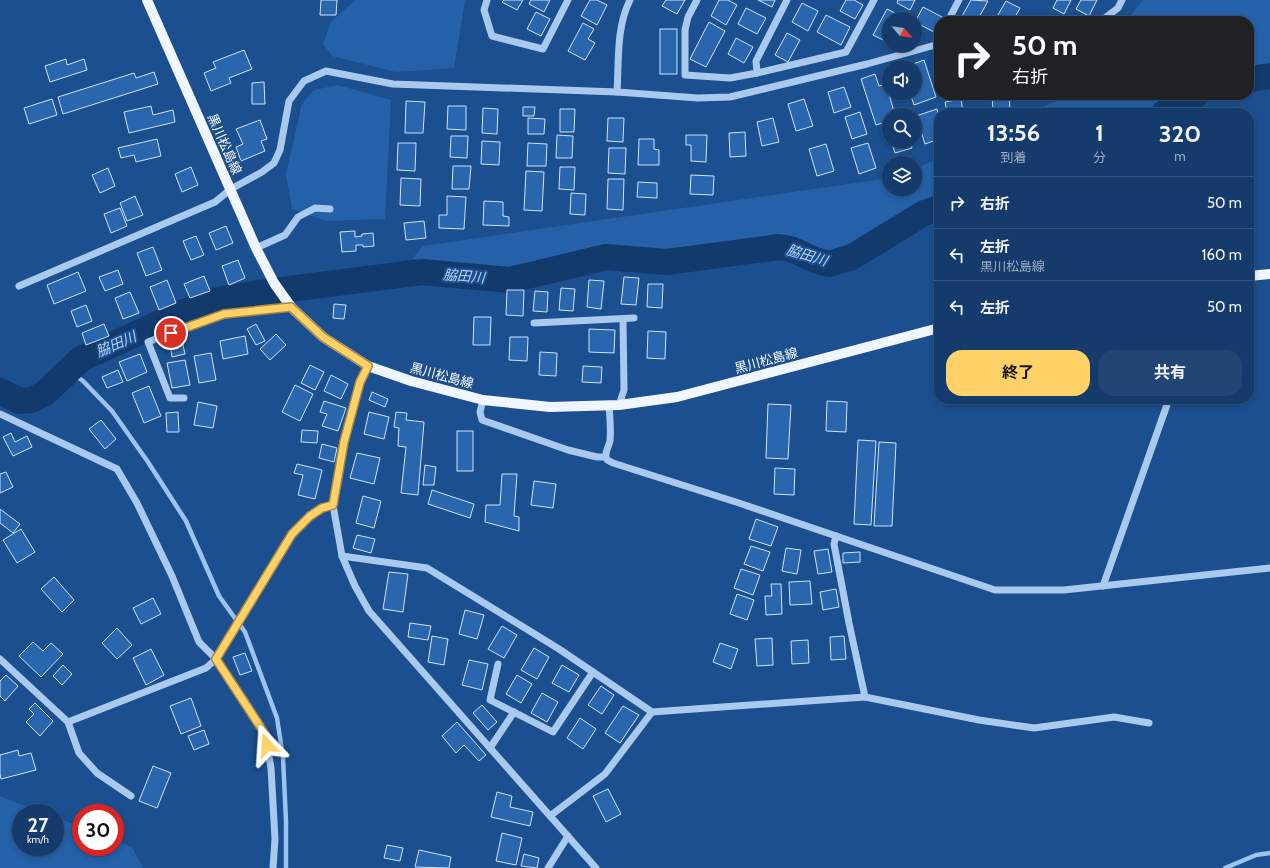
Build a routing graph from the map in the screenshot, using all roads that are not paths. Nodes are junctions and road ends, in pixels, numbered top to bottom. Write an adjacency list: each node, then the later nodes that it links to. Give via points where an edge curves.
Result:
1 (147, 0): 15 (main road, 黒川松島線)
2 (487, 0): 3 (street, via 484,10 492,36 543,49)
3 (568, 0)
4 (630, 0): 14 (street, via 620,29)
5 (697, 0): 13 (street, via 688,16 685,30 685,75 730,78)
6 (787, 0): 13 (street, via 756,61)
7 (874, 0): 13 (street, via 846,52)
8 (959, 0): 10 (street)
9 (1122, 0): 11 (street, via 1118,8)
10 (951, 16)
11 (1108, 16)
12 (934, 45): 14 (street, via 730,97 698,98)
13 (757, 73)
14 (617, 92): 15 (street, via 393,84 326,71 304,81 289,101 280,150 274,163)
15 (231, 189): 17 (main road, 黒川松島線); 20 (street, via 215,202)
16 (330, 209): 17 (street, via 315,208 298,217 285,235)
17 (256, 248): 21 (main road, 黒川松島線, via 274,283)
18 (1270, 274): 19 (main road)
19 (1254, 276)
20 (19, 286)
21 (291, 307): 26 (main road, 黒川松島線, via 323,337); 27 (street, via 224,314 148,342 170,398)
22 (623, 318): 23 (street); 24 (street); 30 (street, via 624,390)
23 (634, 318)
24 (534, 323)
25 (934, 329): 30 (main road, 黒川松島線, via 677,398)
26 (368, 366): 28 (main road, 黒川松島線, via 411,381); 33 (street, via 360,382 344,442)
27 (184, 398)
28 (483, 400): 30 (main road, 黒川松島線, via 550,407); 32 (street, via 480,412 482,420 568,450)
29 (1167, 404): 37 (street)
30 (614, 405): 32 (street)
31 (0, 414): 39 (street, via 117,469 137,503 200,642)
32 (606, 457): 34 (street, via 612,463)
33 (333, 505): 35 (street); 39 (street, via 322,508 310,516 292,534)
34 (836, 536): 37 (street, via 995,590 1064,590); 42 (street, via 834,544)
35 (342, 556): 41 (street, via 427,568); 47 (street, via 369,611)
36 (1270, 568): 37 (street)
37 (1102, 586)
38 (0, 659): 45 (street)
39 (216, 659): 45 (street, via 206,668); 51 (street, via 265,734 271,768 275,831)
40 (498, 664): 43 (street, via 490,700)
41 (593, 672): 43 (street, via 552,732); 44 (street)
42 (865, 697): 44 (street); 46 (street, via 979,720 1034,728 1114,717)
43 (514, 712): 47 (street)
44 (652, 712): 49 (street, via 605,774)
45 (68, 722): 48 (street, via 78,753 97,773)
46 (1149, 723)
47 (490, 748): 49 (street)
48 (130, 796)
49 (550, 816): 50 (street)
50 (568, 836): 52 (street); 53 (street)
51 (273, 868)
52 (548, 868)
53 (596, 868)

